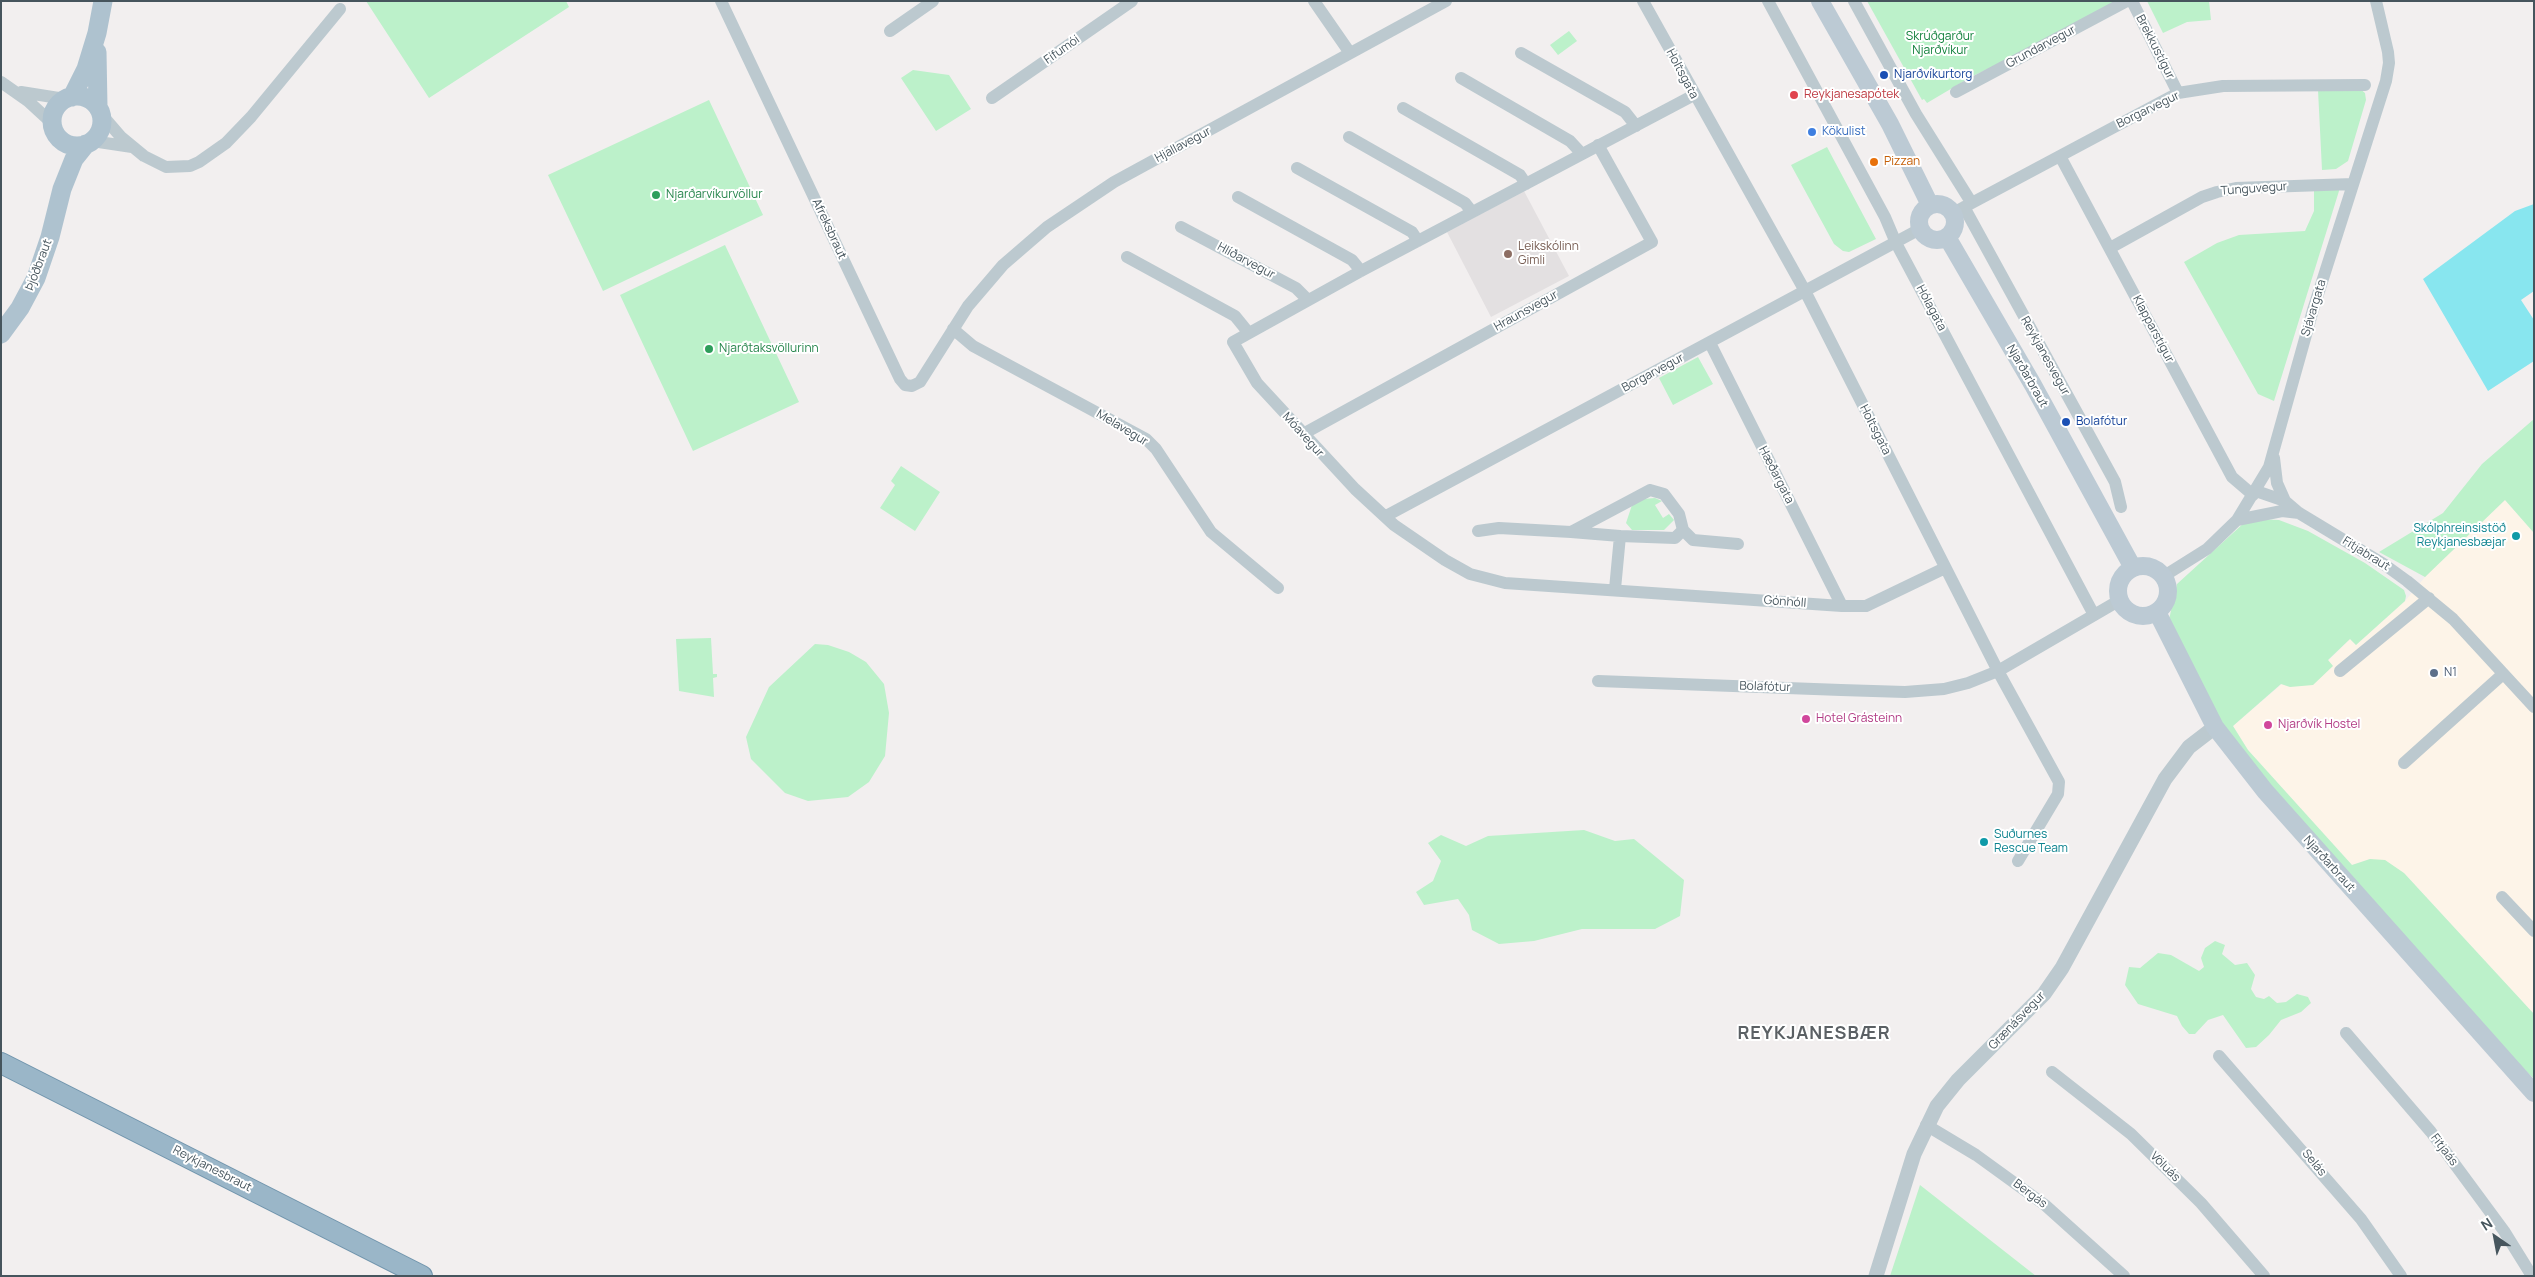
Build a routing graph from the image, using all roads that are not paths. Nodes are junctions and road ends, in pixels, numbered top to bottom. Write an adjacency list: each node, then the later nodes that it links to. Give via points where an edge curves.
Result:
1 (103, 1): 16 (main road)
2 (721, 1): 56 (street, Afreksbraut, via 896,371 906,385 920,382)
3 (933, 1): 15 (street)
4 (1132, 1): 27 (street, Fífumói)
5 (1314, 1): 17 (street)
6 (1446, 1): 17 (street, Hjallavegur)
7 (1643, 1): 25 (street, Holtsgata)
8 (1768, 1): 50 (street, Hólagata)
9 (1821, 1): 43 (main road, via 1890,124)
10 (1854, 1): 44 (street, Reykjanesvegur)
11 (2127, 1): 23 (street, Grundarvegur)
12 (2132, 1): 24 (street, Brekkustígur)
13 (2376, 1): 40 (street, Sjávargata, via 2389,63)
14 (340, 9): 35 (street, via 251,117 210,155 190,166 166,167)
15 (890, 31)
16 (98, 33): 26 (main road, via 86,69); 29 (main road)
17 (1350, 53): 56 (street, Hjallavegur, via 1082,202 1003,265)
18 (1521, 53): 30 (street, via 1625,112)
19 (1461, 78): 36 (street, via 1570,141)
20 (1, 82): 22 (street)
21 (2364, 85): 24 (street, Borgarvegur, via 2223,86)
22 (14, 90): 26 (street, via 39,97); 31 (street)
23 (1956, 92)
24 (2178, 93): 37 (street, Borgarvegur)
25 (1694, 95): 30 (street); 54 (street, Holtsgata)
26 (68, 98): 29 (main road, via 87,98); 31 (main road, via 55,110)
27 (992, 98)
28 (1403, 108): 39 (street, via 1520,175)
29 (100, 111): 33 (main road, via 101,130); 35 (street)
30 (1636, 126): 34 (street)
31 (54, 128): 33 (main road, via 59,138 72,145); 41 (main road, Þjóðbraut)
32 (1349, 137): 45 (street, via 1465,203)
33 (89, 143): 35 (street); 41 (main road, Þjóðbraut, via 74,159)
34 (1598, 145): 36 (street); 60 (street, Hraunsvegur, via 1652,242)
35 (132, 147)
36 (1582, 154): 39 (street)
37 (2060, 156): 44 (street, Borgarvegur); 51 (street, Klapparstígur)
38 (1297, 168): 49 (street, via 1412,232)
39 (1526, 184): 45 (street)
40 (2352, 184): 51 (street, Tunguvegur, via 2236,188 2216,192); 61 (street, Sjávargata)
41 (62, 189): 58 (main road, Þjóðbraut, via 36,278)
42 (1238, 197): 53 (street, via 1352,260)
43 (1930, 205): 44 (main road); 47 (main road, via 1921,212)
44 (1963, 208): 48 (main road); 64 (street, Reykjanesvegur, via 2115,482)
45 (1472, 212): 49 (street)
46 (1181, 227): 55 (street, Hlíðarvegur, via 1296,288)
47 (1920, 229): 48 (main road, via 1935,240); 50 (street, Borgarvegur)
48 (1948, 237): 73 (main road, Njarðarbraut)
49 (1418, 241): 53 (street)
50 (1896, 243): 54 (street, Borgarvegur); 81 (street, Hólagata)
51 (2110, 248): 62 (street, Klapparstígur, via 2232,477)
52 (1127, 257): 57 (street, via 1235,316)
53 (1362, 271): 55 (street)
54 (1805, 291): 59 (street, Borgarvegur); 72 (street, Holtsgata)
55 (1308, 300): 57 (street)
56 (953, 329): 75 (street, Melavegur, via 973,346 1146,439 1211,532)
57 (1248, 332): 60 (street, Móavegur, via 1232,342 1257,382)
58 (1, 334)
59 (1710, 343): 65 (street, Borgarvegur); 79 (street, Hæðargata)
60 (1303, 434): 65 (street, Móavegur, via 1355,489)
61 (2274, 454): 62 (street, Sjávargata); 63 (street, Fitjabraut)
62 (2254, 493): 63 (street, Fitjabraut); 66 (street, Sjávargata)
63 (2283, 506): 66 (street); 77 (street, Fitjabraut, via 2385,565)
64 (2120, 507)
65 (1386, 516): 76 (street, Gónhóll, via 1394,525 1470,574 1505,583)
66 (2237, 520): 74 (street, Sjávargata, via 2207,549)
67 (1478, 530): 69 (street)
68 (1682, 530): 69 (street, via 1679,514 1666,497 1650,490); 70 (street, via 1674,538); 71 (street, via 1693,540)
69 (1571, 532): 70 (street)
70 (1620, 536): 76 (street)
71 (1738, 544)
72 (1946, 568): 79 (street, Gónhóll, via 1866,606); 82 (street, Holtsgata)
73 (2133, 568): 74 (main road, via 2153,568); 78 (main road, via 2122,578 2118,592)
74 (2164, 576): 80 (main road, via 2168,592)
75 (1278, 588)
76 (1616, 589): 79 (street, Gónhóll)
77 (2430, 598): 83 (street); 84 (street, Fitjabraut)
78 (2120, 600): 80 (main road, via 2136,614 2143,616); 81 (street, Bolafótur)
79 (1842, 606)
80 (2157, 612): 87 (main road, Njarðarbraut)
81 (2094, 615): 82 (street, Bolafótur)
82 (1998, 671): 85 (street, Bolafótur, via 1957,687 1919,692); 89 (street, Holtsgata, via 2059,789)
83 (2340, 671)
84 (2503, 674): 86 (street, Fitjabraut); 88 (street)
85 (1598, 681)
86 (2534, 707)
87 (2215, 727): 96 (main road, Njarðarbraut, via 2265,791); 97 (street, Grænásvegur, via 2189,747 2165,779 2062,968 2044,994 1958,1080)
88 (2404, 763)
89 (2018, 861)
90 (2502, 897): 91 (street)
91 (2534, 931)
92 (2346, 1033): 103 (street, Fitjaás, via 2431,1132 2504,1231)
93 (2219, 1056): 102 (street, Selás, via 2361,1219)
94 (1, 1063): 98 (highway, Reykjanesbraut)
95 (2052, 1072): 101 (street, Völuás, via 2131,1134 2201,1203)
96 (2534, 1094)
97 (1926, 1125): 99 (street, Grænásvegur); 100 (street, Bergás, via 1976,1155 2045,1205)
98 (422, 1276)
99 (1876, 1276)
100 (2124, 1276)
101 (2264, 1276)
102 (2401, 1276)
103 (2532, 1276)

